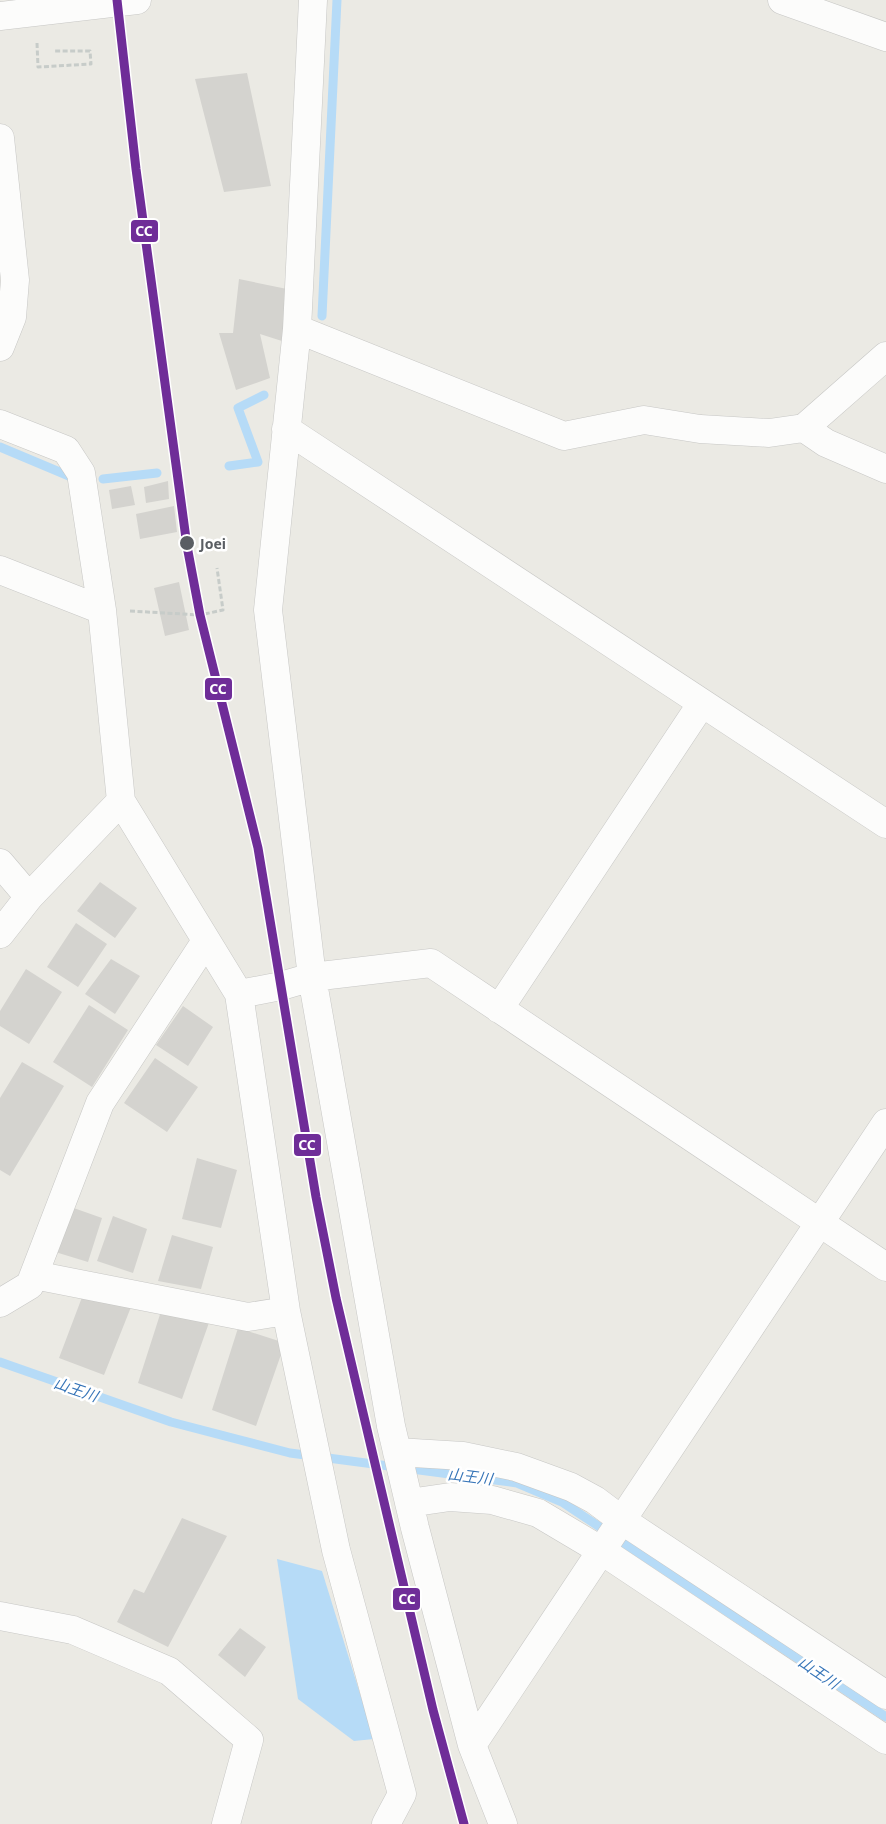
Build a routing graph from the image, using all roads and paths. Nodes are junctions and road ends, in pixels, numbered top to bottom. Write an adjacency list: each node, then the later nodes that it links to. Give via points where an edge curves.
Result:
1 (137, 0): 4 (street)
2 (313, 0): 9 (street)
3 (782, 0): 5 (street)
4 (0, 16)
5 (886, 37)
6 (37, 43): 7 (path, via 38,67 91,64 90,52)
7 (55, 51)
8 (0, 138): 10 (street, via 15,280 12,317)
9 (297, 329): 13 (street, via 564,436 644,420 700,429 769,433); 14 (street)
10 (0, 347)
11 (886, 356): 13 (street)
12 (0, 424): 18 (street, via 66,450 80,473)
13 (804, 428): 15 (street, via 826,443)
14 (286, 429): 19 (street); 26 (street, via 268,610)
15 (886, 469)
16 (216, 568): 18 (path, via 223,610 200,615)
17 (0, 570): 18 (street)
18 (102, 610): 20 (street)
19 (702, 703): 21 (street); 28 (street)
20 (121, 801): 23 (street); 25 (street)
21 (886, 824)
22 (0, 863): 23 (street)
23 (29, 897): 24 (street)
24 (0, 934)
25 (206, 941): 27 (street); 32 (street, via 100,1103)
26 (312, 977): 27 (street); 28 (street, via 431,964); 35 (street, via 391,1426)
27 (239, 994): 34 (street)
28 (499, 1009): 30 (street)
29 (886, 1123): 30 (street)
30 (820, 1223): 31 (street); 36 (street)
31 (886, 1267)
32 (34, 1274): 33 (street, via 30,1286); 34 (street, via 248,1317)
33 (0, 1303)
34 (286, 1311): 43 (street, via 336,1550 402,1794)
35 (403, 1475): 36 (street, via 463,1456 516,1467 571,1487); 37 (street, via 450,1497 492,1500 538,1513); 41 (street)
36 (622, 1521): 37 (street); 39 (street)
37 (602, 1551): 40 (street); 41 (street)
38 (0, 1616): 42 (street, via 73,1630 169,1671 249,1740)
39 (886, 1694)
40 (886, 1740)
41 (472, 1745): 44 (street)
42 (226, 1824)
43 (386, 1824)
44 (503, 1824)

